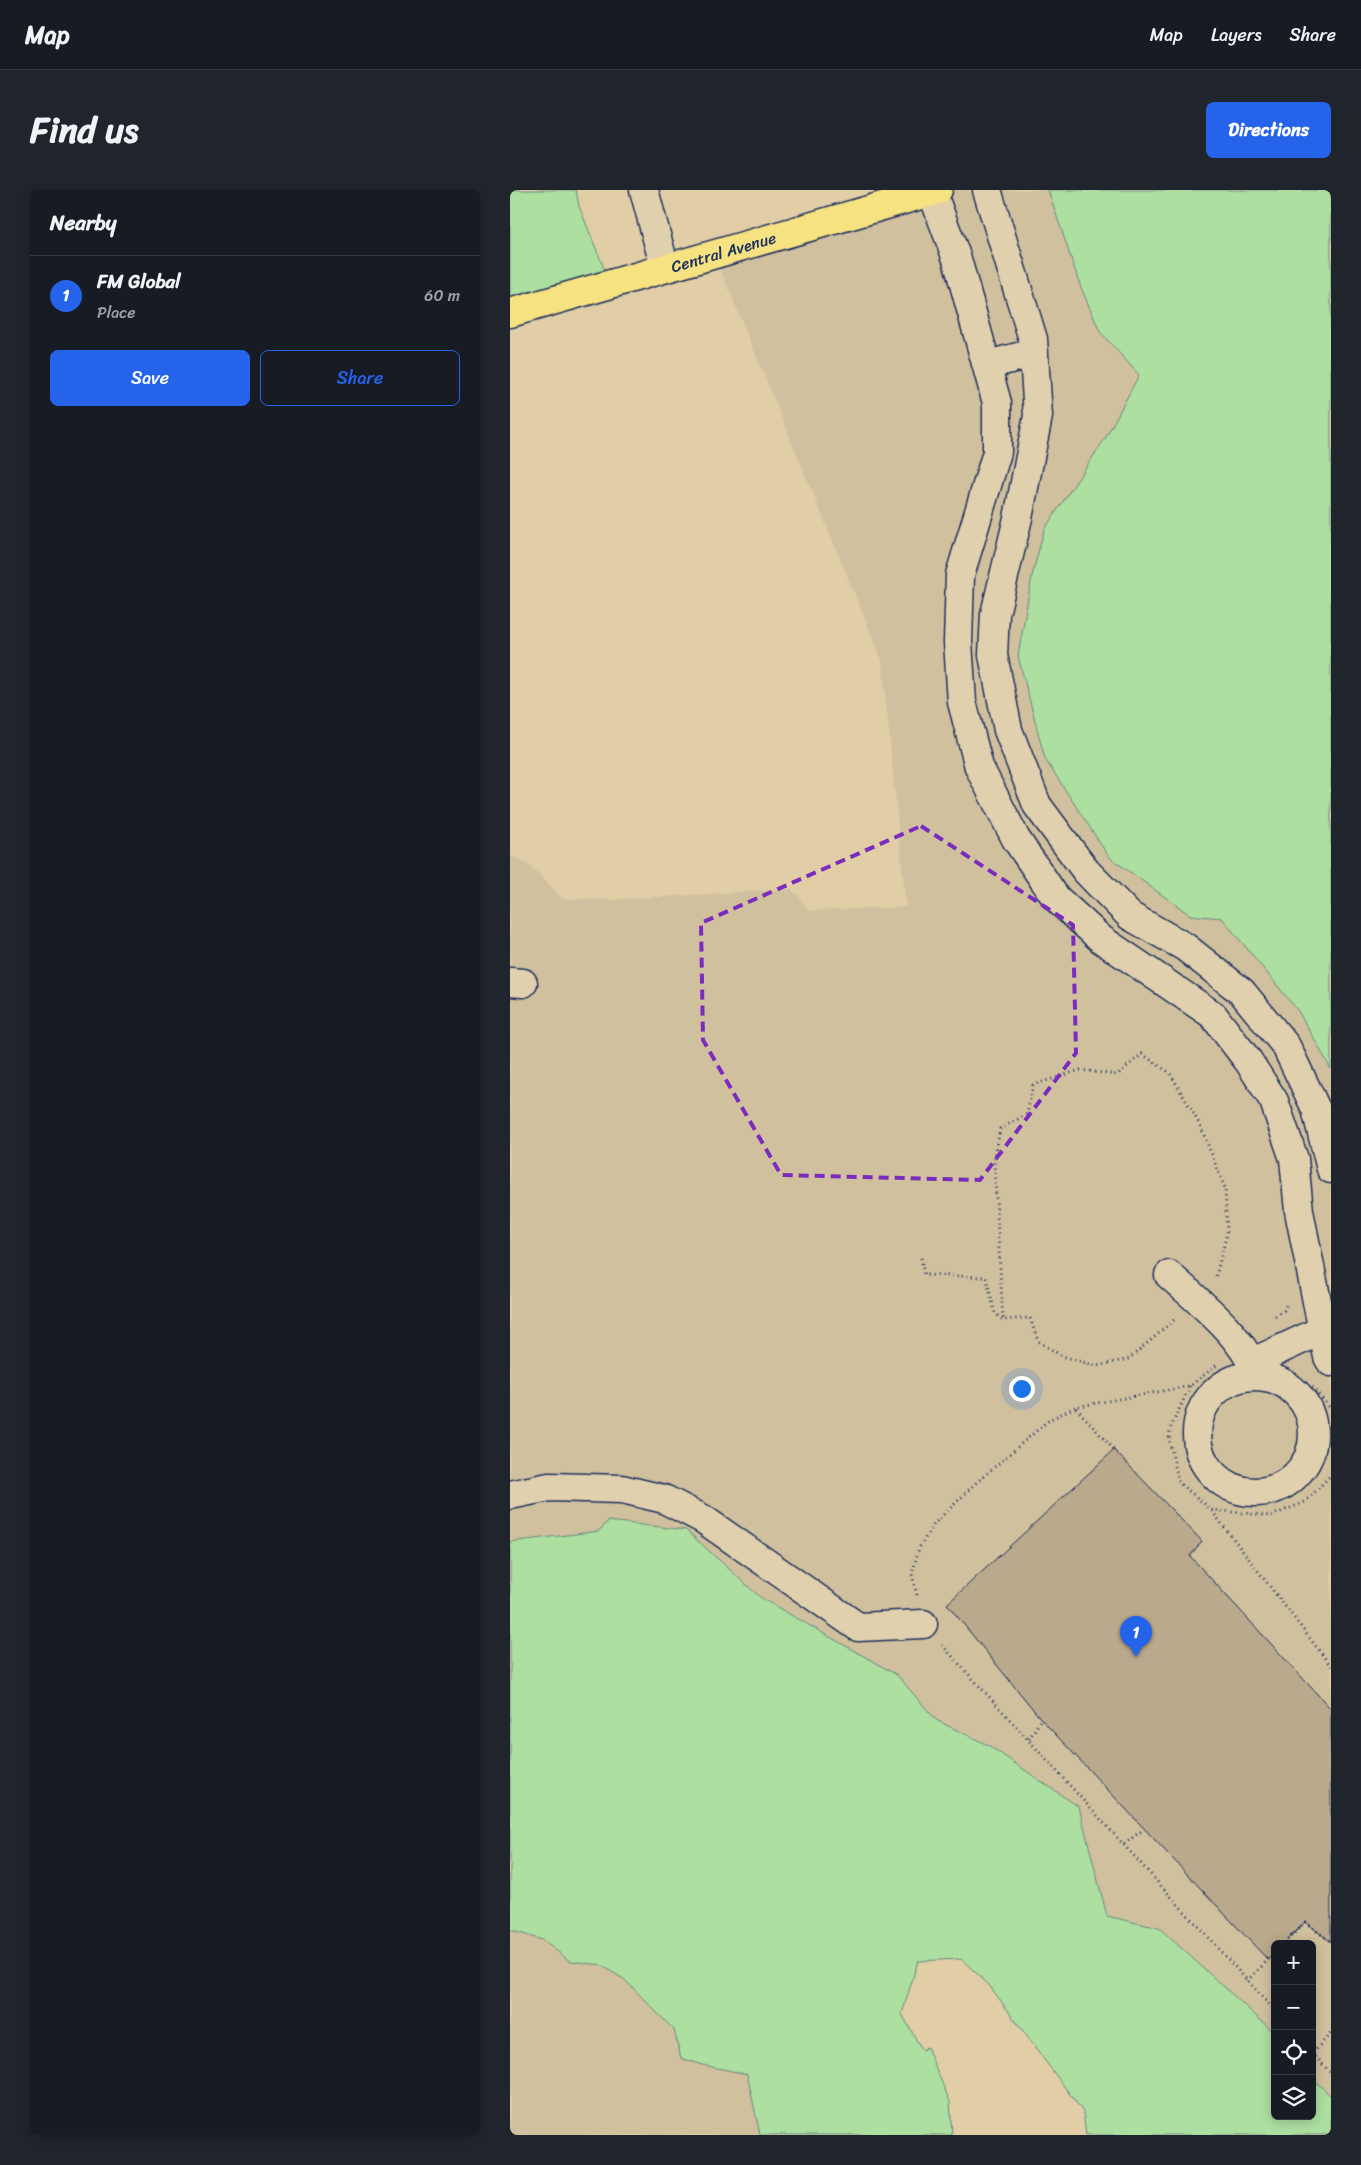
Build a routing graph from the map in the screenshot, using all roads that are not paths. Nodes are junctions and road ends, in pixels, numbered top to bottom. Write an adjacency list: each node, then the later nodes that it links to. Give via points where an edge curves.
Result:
1 (644, 190): 4 (lane)
2 (987, 190): 6 (lane, via 1033,339)
3 (935, 191): 4 (main road, Central Avenue); 7 (lane)
4 (665, 268): 5 (main road, Central Avenue)
5 (510, 313)
6 (1034, 353): 7 (lane); 8 (lane, via 1038,416 995,614 993,655 1008,730 1037,805 1086,871 1130,916 1185,947 1242,992 1286,1046 1316,1109)
7 (987, 365): 10 (lane, via 997,403 998,452 960,575 958,642 962,702 980,767 1016,839 1056,898 1101,939 1213,1015 1274,1101 1294,1159 1311,1279)
8 (1331, 1170)
9 (1169, 1275): 11 (lane, via 1216,1317)
10 (1326, 1327): 11 (lane); 12 (lane)
11 (1250, 1362): 11 (lane, via 1237,1379 1220,1388 1207,1402 1199,1419 1197,1438 1202,1458 1212,1474 1227,1486 1246,1492 1265,1492 1291,1480 1309,1458 1314,1440 1312,1421 1305,1403 1292,1389)
12 (1331, 1362)
13 (510, 1495): 14 (lane, via 549,1487 622,1489 664,1499 703,1519 858,1627)
14 (923, 1624)

